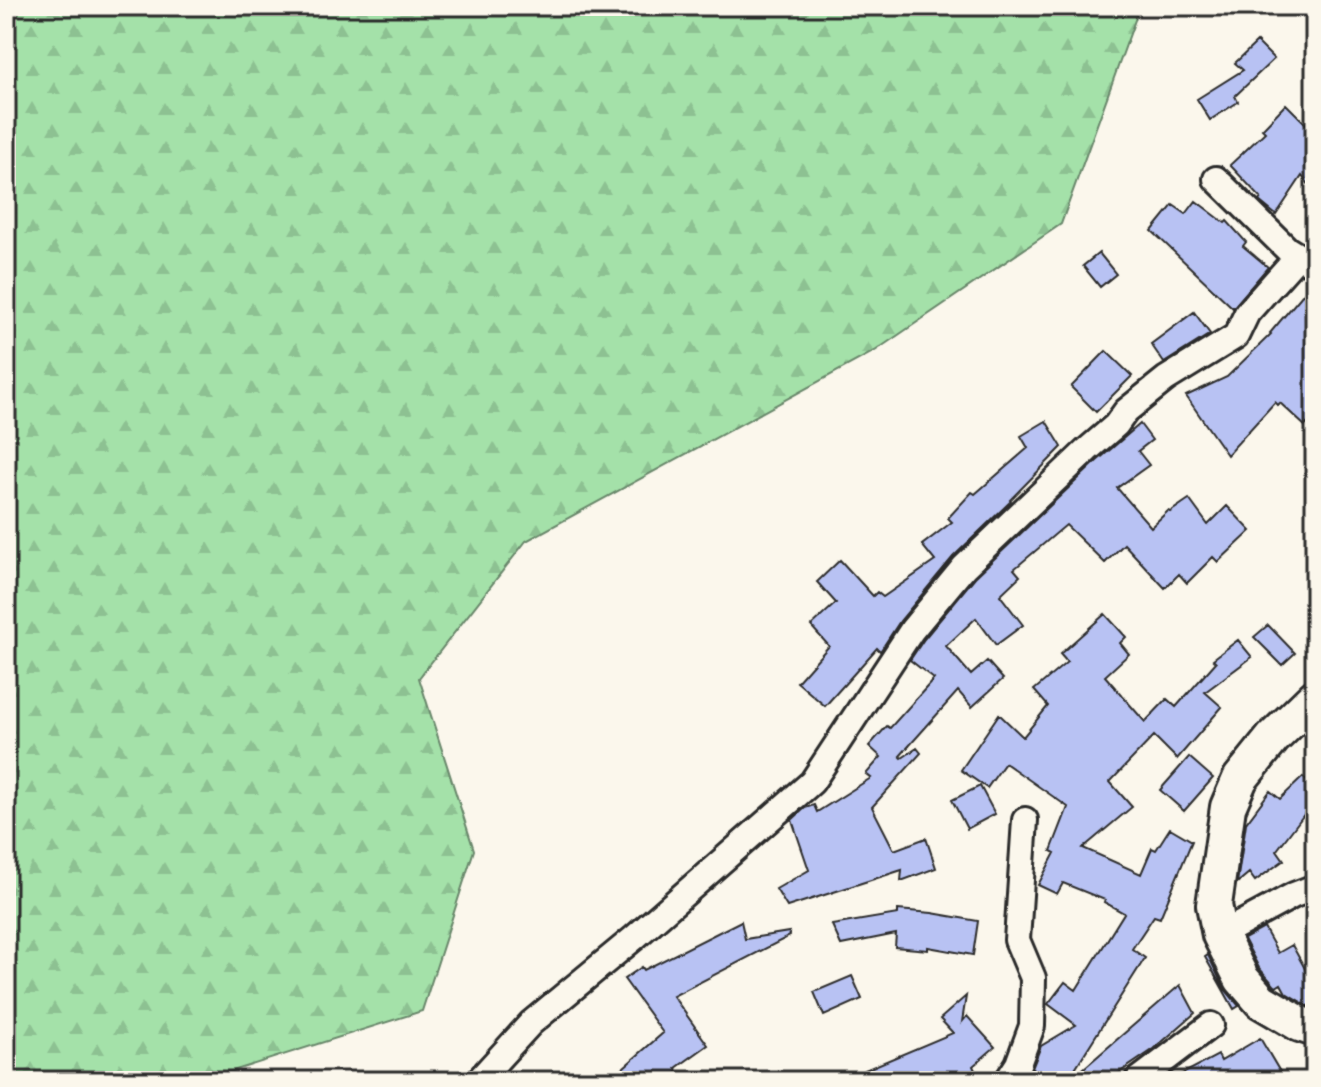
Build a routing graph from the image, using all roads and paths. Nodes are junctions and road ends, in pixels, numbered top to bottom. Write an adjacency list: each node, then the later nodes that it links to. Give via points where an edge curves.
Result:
1 (1216, 179): 2 (street, via 1287,249)
2 (1307, 261): 9 (street, via 1247,313 1236,336 1126,411 964,567 912,630 812,782 531,1023)
3 (1315, 697): 6 (street, via 1240,779 1228,807 1214,905)
4 (1025, 820): 10 (street, via 1017,940 1033,978 1032,1026)
5 (1315, 887): 6 (street)
6 (1220, 935): 8 (street, via 1242,979 1261,1001)
7 (1211, 1025): 11 (street)
8 (1315, 1029)
9 (478, 1081)
10 (1007, 1081)
11 (1137, 1081)

